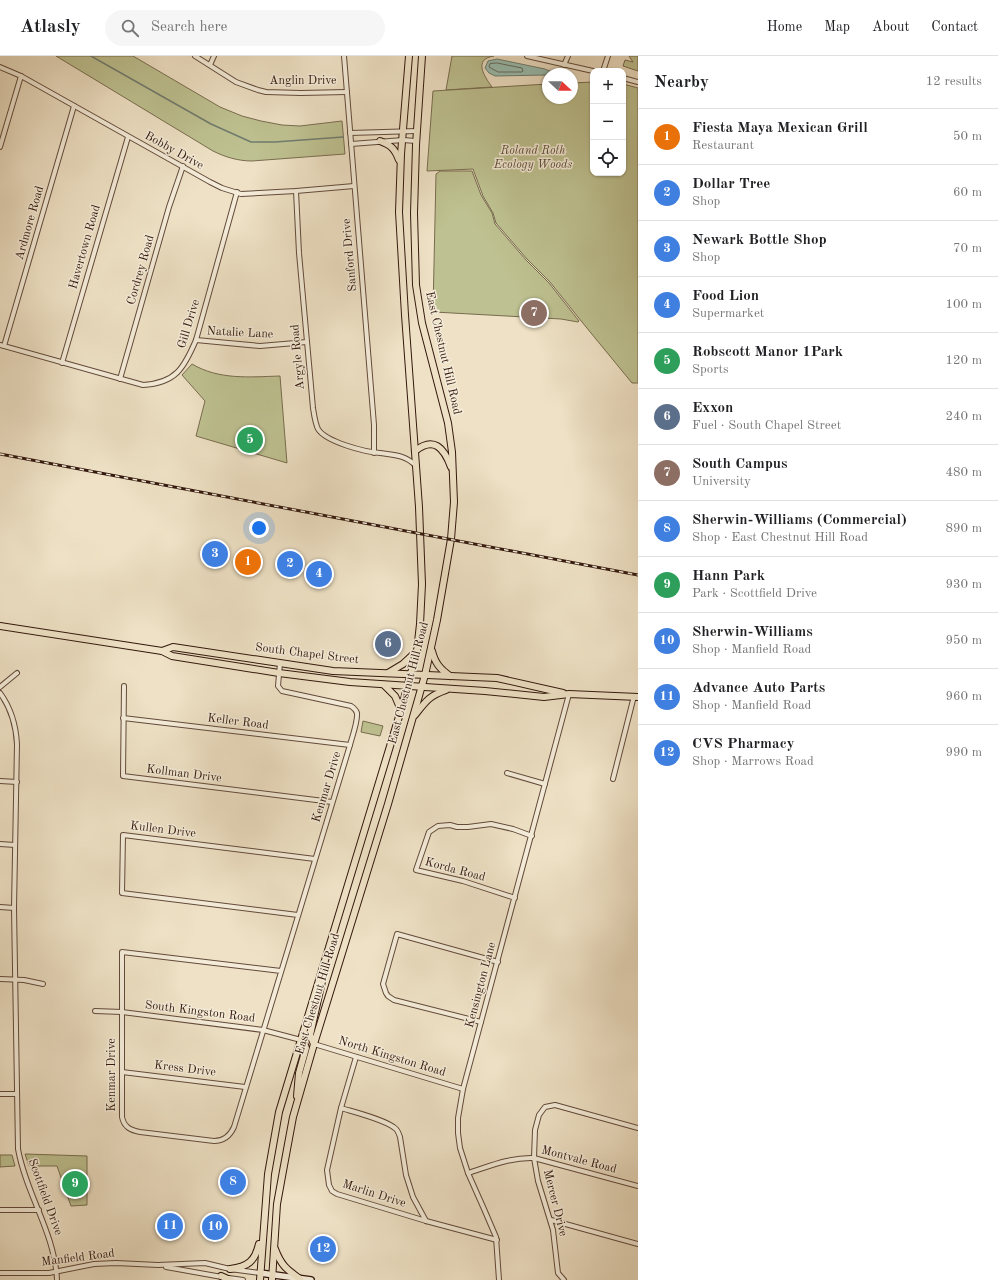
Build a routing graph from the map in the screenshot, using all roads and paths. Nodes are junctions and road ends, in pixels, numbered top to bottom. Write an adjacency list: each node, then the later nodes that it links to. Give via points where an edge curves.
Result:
1 (195, 56): 9 (street, Anglin Drive)
2 (214, 56): 9 (street)
3 (344, 56): 17 (street, Sanford Drive)
4 (409, 56): 20 (main road, East Chestnut Hill Road)
5 (422, 56): 19 (main road, East Chestnut Hill Road)
6 (527, 56): 10 (street)
7 (568, 56): 10 (street)
8 (608, 56): 12 (street)
9 (210, 65): 17 (street, Anglin Drive, via 236,82 266,92)
10 (564, 65): 13 (street)
11 (0, 67): 14 (street, Bobby Drive)
12 (604, 68)
13 (590, 70)
14 (21, 76): 18 (street, Bobby Drive); 27 (street)
15 (626, 79): 16 (street)
16 (638, 82)
17 (347, 92): 21 (street, Sanford Drive)
18 (74, 106): 22 (street, Bobby Drive); 35 (street, Ardmore Road)
19 (417, 130): 20 (street); 25 (main road, East Chestnut Hill Road)
20 (404, 131): 21 (street); 23 (main road, East Chestnut Hill Road)
21 (350, 133): 26 (street, Sanford Drive)
22 (128, 136): 29 (street, Bobby Drive); 36 (street, Havertown Road)
23 (403, 140): 24 (street); 25 (street); 28 (main road, East Chestnut Hill Road)
24 (380, 141): 26 (street); 28 (main road, via 394,149)
25 (416, 141): 41 (main road, East Chestnut Hill Road, via 416,285 427,345 448,423)
26 (351, 144): 30 (street, Sanford Drive)
27 (0, 147)
28 (401, 163): 39 (main road, East Chestnut Hill Road, via 399,212)
29 (183, 166): 32 (street, Bobby Drive, via 222,188); 37 (street, Cordrey Road)
30 (354, 186): 31 (street, Bobby Drive); 38 (street, Sanford Drive, via 374,425)
31 (296, 191): 32 (street, Bobby Drive, via 241,194); 34 (street, Argyle Road)
32 (237, 192): 33 (street, Gill Drive)
33 (196, 340): 34 (street, Natalie Lane, via 260,346); 37 (street, Gill Drive, via 182,368 164,382 143,385)
34 (307, 342): 38 (street, Argyle Road, via 313,408 318,429 334,441)
35 (2, 345): 36 (street, Gill Drive)
36 (62, 362): 37 (street, Gill Drive)
37 (120, 379)
38 (374, 453): 39 (street, Argyle Road)
39 (409, 454): 40 (main road, East Chestnut Hill Road); 40 (street, via 408,459); 41 (main road, via 424,444 436,446 443,450 448,458)
40 (416, 466): 45 (main road, East Chestnut Hill Road, via 422,584)
41 (454, 476): 43 (main road, East Chestnut Hill Road, via 451,539)
42 (0, 626): 44 (main road, South Chapel Street)
43 (432, 647): 51 (main road, East Chestnut Hill Road); 52 (main road, via 438,666)
44 (162, 651): 46 (main road, South Chapel Street, via 173,648); 48 (main road, South Chapel Street, via 172,656)
45 (417, 651): 49 (main road, via 397,669); 50 (main road, East Chestnut Hill Road)
46 (280, 663): 48 (street, Kenmar Drive); 49 (main road, South Chapel Street, via 333,671)
47 (17, 673): 56 (street)
48 (279, 673): 53 (main road, South Chapel Street); 65 (street, Kenmar Drive, via 278,686 282,691 345,704 355,709 357,718)
49 (387, 673): 50 (main road, South Chapel Street)
50 (411, 674): 51 (main road, South Chapel Street); 55 (main road, East Chestnut Hill Road)
51 (425, 675): 52 (main road, South Chapel Street); 57 (main road, East Chestnut Hill Road)
52 (450, 676): 60 (main road, South Chapel Street, via 496,678)
53 (384, 684): 55 (main road, South Chapel Street); 62 (main road, via 395,696)
54 (124, 686): 64 (street, Kollman Drive)
55 (408, 686): 57 (main road, South Chapel Street); 62 (main road, East Chestnut Hill Road)
56 (0, 687)
57 (421, 687): 58 (main road, South Chapel Street); 63 (main road, East Chestnut Hill Road)
58 (449, 689): 60 (main road, South Chapel Street, via 544,697); 63 (main road, via 427,699)
59 (0, 693): 69 (street, Scottfield Drive, via 16,727)
60 (569, 694): 61 (main road, South Chapel Street); 70 (street, Kensington Lane)
61 (636, 696): 67 (street)
62 (401, 710): 81 (main road, East Chestnut Hill Road)
63 (412, 717): 91 (main road, East Chestnut Hill Road)
64 (124, 718): 65 (street, Keller Road); 71 (street, Kollman Drive, via 123,776)
65 (350, 745): 71 (street, Kenmar Drive)
66 (507, 773): 70 (street)
67 (614, 778)
68 (0, 781): 69 (street)
69 (17, 782): 74 (street, Scottfield Drive)
70 (545, 784): 72 (street, Kensington Lane)
71 (332, 802): 75 (street, Kenmar Drive)
72 (532, 836): 76 (street, Kensington Lane); 76 (street, Korda Road, via 491,824 468,827 438,826 429,832 416,870 463,881)
73 (0, 844): 74 (street)
74 (15, 845): 78 (street, Scottfield Drive)
75 (315, 859): 79 (street, Kenmar Drive); 79 (street, Kullen Drive, via 122,835 122,893)
76 (515, 898): 80 (street, Kensington Lane)
77 (0, 907): 78 (street)
78 (14, 908): 84 (street, Scottfield Drive)
79 (298, 915): 82 (street, Kenmar Drive)
80 (498, 962): 88 (street, Kensington Lane); 88 (street, via 396,934 384,984 388,996 394,1000)
81 (324, 964): 90 (main road, East Chestnut Hill Road); 91 (main road, via 322,987 310,1035)
82 (281, 971): 87 (street, Kenmar Drive, via 122,952); 89 (street, Kenmar Drive)
83 (0, 979): 84 (street)
84 (15, 980): 85 (street, via 31,980); 97 (street, Scottfield Drive)
85 (43, 984)
86 (95, 1011): 87 (street, South Kingston Road)
87 (122, 1012): 89 (street, South Kingston Road); 93 (street, Kenmar Drive)
88 (481, 1022): 95 (street, Kensington Lane)
89 (263, 1030): 90 (street, South Kingston Road); 94 (street, Kenmar Drive)
90 (301, 1040): 98 (main road, via 306,1048 298,1081); 108 (main road, East Chestnut Hill Road, via 278,1119 270,1160)
91 (314, 1044): 92 (street, North Kingston Road); 98 (main road, East Chestnut Hill Road)
92 (356, 1057): 95 (street, North Kingston Road); 99 (street, Marlin Drive)
93 (122, 1072): 94 (street, Kress Drive); 94 (street, Kenmar Drive, via 122,1116 125,1126 134,1131 214,1141 224,1139 232,1132)
94 (246, 1087)
95 (463, 1089): 102 (street, Kensington Lane, via 458,1133)
96 (0, 1094): 97 (street)
97 (17, 1094): 105 (street, Scottfield Drive, via 20,1155)
98 (297, 1103): 111 (main road, East Chestnut Hill Road, via 283,1171)
99 (341, 1108): 107 (street, via 388,1124 399,1133 406,1175 413,1197); 107 (street, Marlin Drive, via 327,1170 332,1191)
100 (638, 1128): 101 (street, Mercer Drive, via 555,1105 545,1107 539,1115 535,1130)
101 (534, 1158): 102 (street, Montvale Road, via 507,1160); 103 (street, Montvale Road); 106 (street, Mercer Drive, via 538,1181)
102 (468, 1174): 109 (street, Kensington Lane)
103 (638, 1186)
104 (0, 1210): 105 (street)
105 (39, 1210): 114 (street, Scottfield Drive, via 51,1242)
106 (551, 1220): 110 (street); 126 (street, Mercer Drive, via 558,1273)
107 (426, 1221): 109 (street, Marlin Drive)
108 (263, 1227): 113 (main road, via 253,1258 240,1268); 116 (main road, East Chestnut Hill Road)
109 (497, 1240): 125 (street, Kensington Lane)
110 (638, 1244)
111 (274, 1248): 118 (main road, East Chestnut Hill Road); 119 (main road, via 283,1266)
112 (158, 1265): 113 (street, Manfield Road, via 205,1263); 114 (street, Manfield Road, via 103,1263); 117 (street, Manfield Road)
113 (230, 1268): 116 (street, Manfield Road)
114 (57, 1271): 115 (street, Manfield Road); 120 (street, Scottfield Drive)
115 (0, 1273)
116 (260, 1273): 118 (street); 123 (main road, East Chestnut Hill Road)
117 (221, 1276): 121 (main road); 122 (street, Manfield Road)
118 (272, 1277): 119 (street)
119 (300, 1278): 124 (street)
120 (57, 1280)
121 (230, 1280)
122 (243, 1280)
123 (260, 1280)
124 (311, 1280)
125 (499, 1280)
126 (564, 1280)

